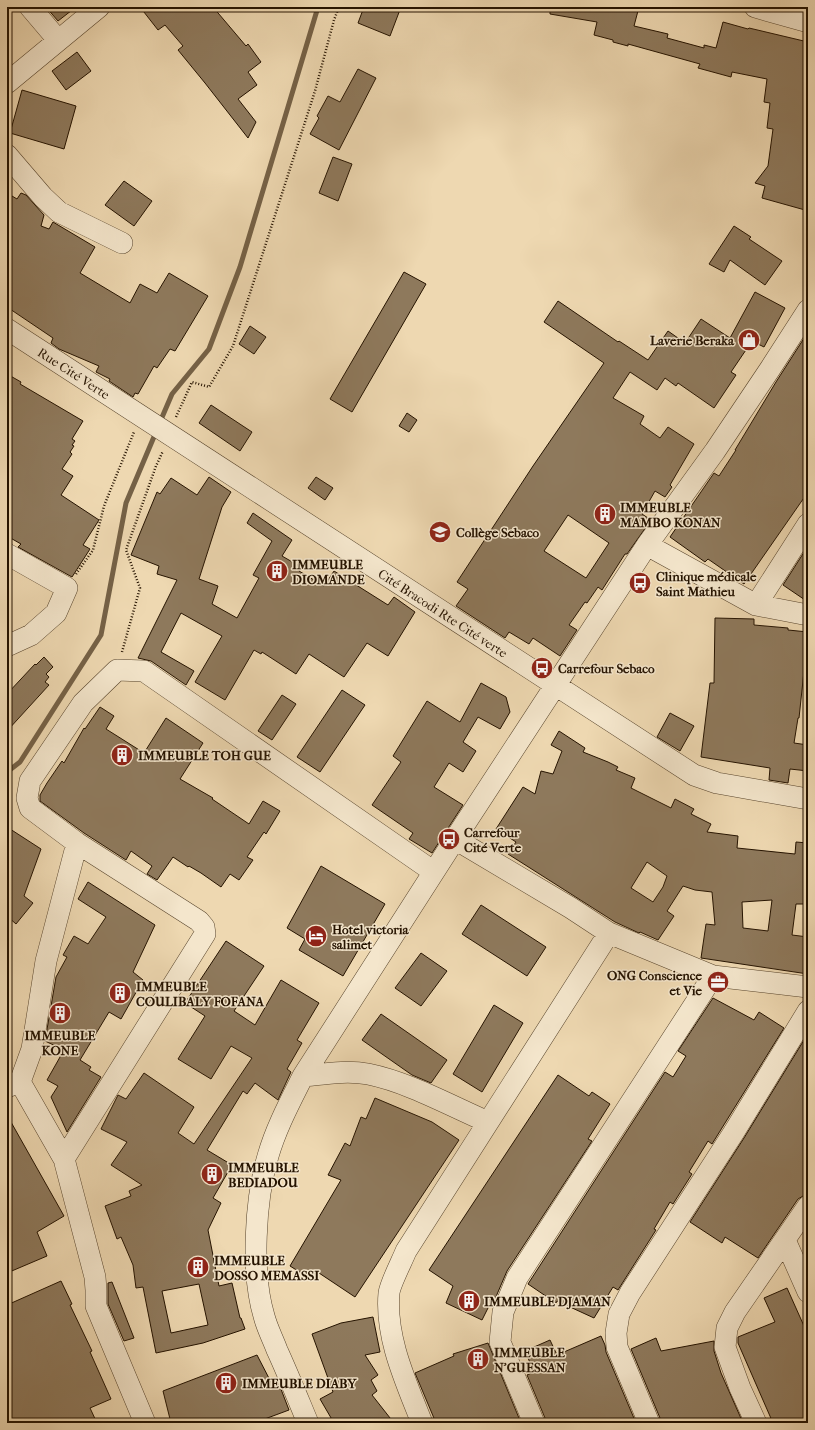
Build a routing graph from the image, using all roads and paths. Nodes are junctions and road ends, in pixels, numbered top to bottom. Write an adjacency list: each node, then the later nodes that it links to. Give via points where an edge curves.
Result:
1 (30, 7): 6 (street)
2 (98, 7): 6 (street)
3 (339, 7): 13 (path, via 233,346 209,387 192,382)
4 (755, 7): 5 (street)
5 (808, 22)
6 (58, 40): 7 (street)
7 (7, 84)
8 (7, 155): 9 (street, via 59,212)
9 (122, 243)
10 (808, 310): 15 (street, via 715,451)
11 (7, 330): 12 (street, Rue Cité Verte)
12 (141, 416): 13 (street, Rue Cité Verte); 17 (path, via 104,506 93,550)
13 (170, 436): 21 (path, via 156,466 126,550 140,588); 22 (street, Cité Bracodi Rte Cité verte)
14 (808, 524): 18 (street)
15 (648, 545): 18 (street); 22 (street)
16 (7, 554): 17 (street)
17 (67, 588): 20 (street, via 56,613 31,635)
18 (756, 605): 19 (street)
19 (808, 615)
20 (7, 646)
21 (117, 670): 25 (street, via 83,703 30,781 27,798 30,808); 26 (street, via 144,671)
22 (556, 686): 23 (street, Cité Bracodi Rte Cité verte, via 694,775 717,783); 24 (street)
23 (808, 799)
24 (455, 839): 26 (street); 27 (street)
25 (77, 843): 32 (street, via 46,961 32,1049); 34 (street, via 200,921 205,934)
26 (434, 872): 31 (street)
27 (609, 933): 28 (street); 33 (street)
28 (713, 976): 29 (street); 41 (street, via 517,1278 503,1312 500,1342)
29 (808, 987)
30 (808, 1012): 42 (street, via 619,1314 616,1347)
31 (303, 1076): 33 (street, via 367,1074 404,1085); 39 (street, via 279,1126 268,1157 256,1244 258,1290 264,1316)
32 (13, 1085): 34 (street)
33 (488, 1122): 40 (street, via 406,1251 389,1292 390,1329)
34 (64, 1159): 38 (street, via 95,1277 96,1306)
35 (808, 1206): 36 (street)
36 (785, 1240): 37 (street); 43 (street, via 735,1312 727,1328 725,1347)
37 (808, 1292)
38 (145, 1423)
39 (308, 1423)
40 (422, 1423)
41 (534, 1423)
42 (649, 1423)
43 (756, 1423)

